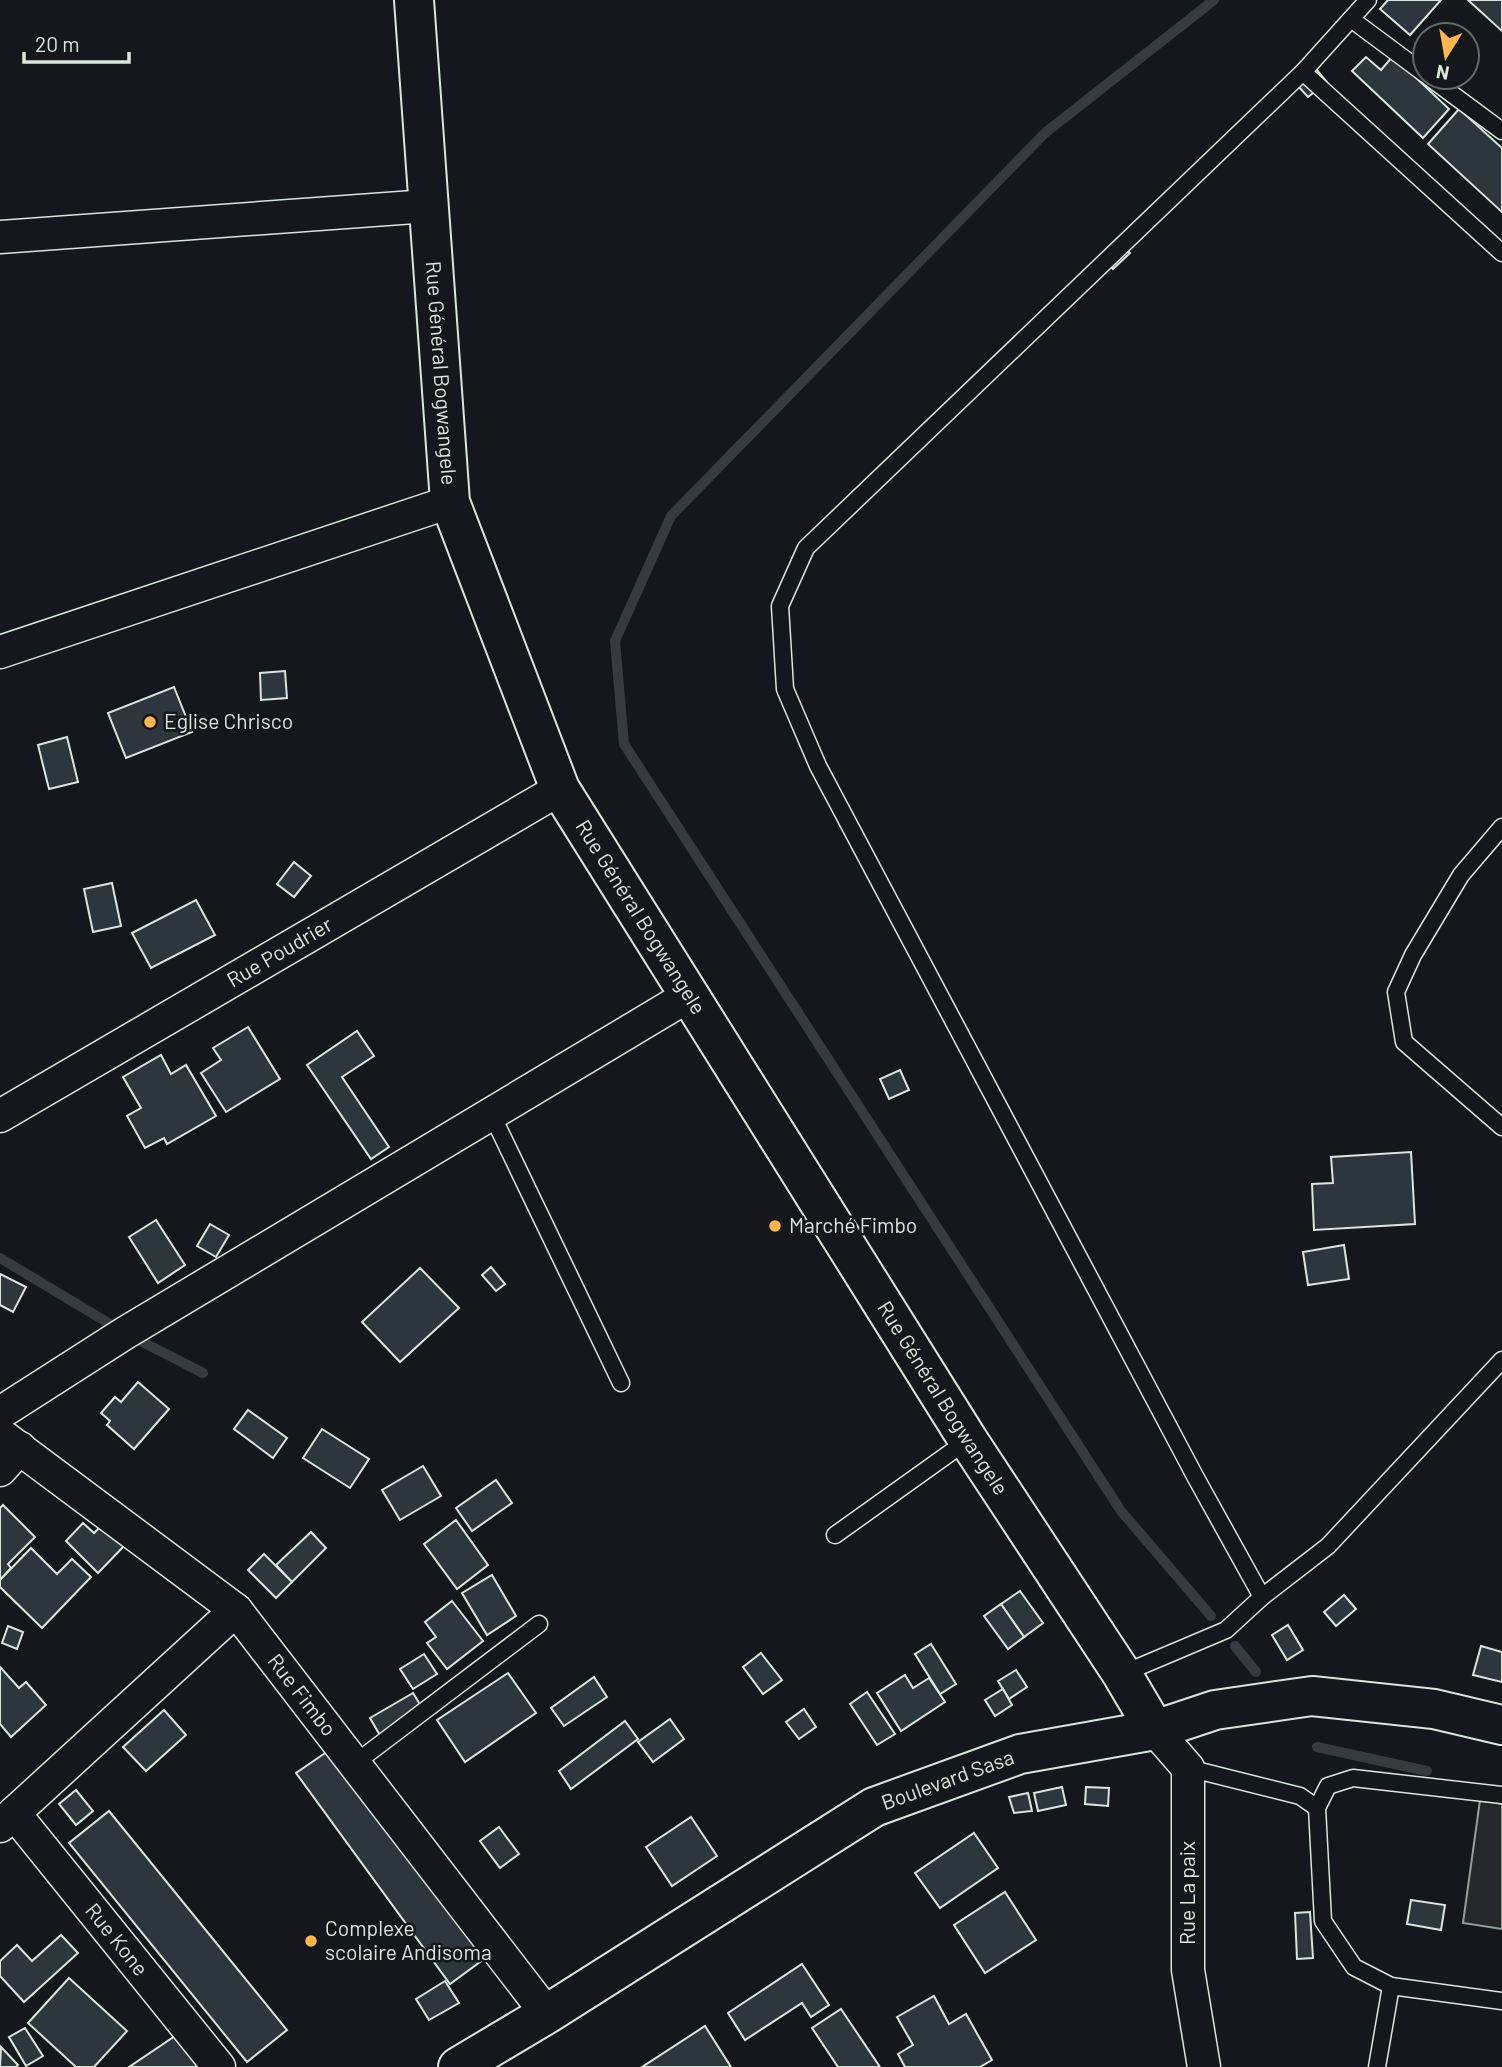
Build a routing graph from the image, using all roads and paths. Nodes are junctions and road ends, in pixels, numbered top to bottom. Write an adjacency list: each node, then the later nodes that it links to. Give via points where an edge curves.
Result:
1 (414, 0): 8 (street, Rue Général Bogwangele)
2 (1368, 0): 3 (lane)
3 (1351, 19): 4 (lane); 5 (lane)
4 (1411, 64)
5 (1303, 72): 10 (lane); 25 (lane, via 806,548 780,606 785,688 818,766)
6 (1448, 91): 7 (lane)
7 (1502, 131)
8 (428, 206): 9 (street); 11 (street, Rue Général Bogwangele)
9 (0, 237)
10 (1502, 253)
11 (450, 502): 12 (street); 13 (street, Rue Général Bogwangele)
12 (0, 652)
13 (559, 789): 15 (street, Rue Général Bogwangele); 17 (street, Rue Poudrier)
14 (1502, 827): 18 (lane, via 1461,875 1396,992 1404,1042)
15 (688, 996): 16 (street); 22 (street, Rue Général Bogwangele)
16 (492, 1115): 20 (lane); 21 (street, via 125,1333)
17 (0, 1116)
18 (1502, 1127)
19 (1502, 1360): 25 (lane, via 1328,1546)
20 (621, 1384)
21 (0, 1413)
22 (968, 1440): 24 (lane); 28 (street, Rue Général Bogwangele)
23 (7, 1451): 26 (street, Rue Fimbo)
24 (835, 1535)
25 (1262, 1597): 28 (lane, via 1226,1630)
26 (236, 1610): 31 (street, Rue Fimbo); 35 (street)
27 (539, 1624): 31 (lane)
28 (1122, 1674): 30 (street, Rue Général Bogwangele)
29 (1502, 1725): 30 (street, Boulevard Sasa, via 1434,1709 1312,1696 1215,1710)
30 (1155, 1730): 32 (street); 38 (street, Boulevard Sasa, via 1020,1754 874,1807)
31 (355, 1764): 38 (street, Rue Fimbo)
32 (1188, 1768): 34 (lane, via 1300,1796); 41 (street, Rue La paix, via 1188,1970)
33 (1502, 1795): 34 (lane, via 1353,1778 1328,1786)
34 (1317, 1808): 36 (lane, via 1323,1921 1354,1967)
35 (7, 1820): 39 (street, Rue Kone)
36 (1391, 1986): 37 (lane); 42 (lane)
37 (1502, 2001)
38 (547, 2014): 40 (street, Boulevard Sasa)
39 (219, 2067)
40 (458, 2067)
41 (1204, 2067)
42 (1377, 2067)

